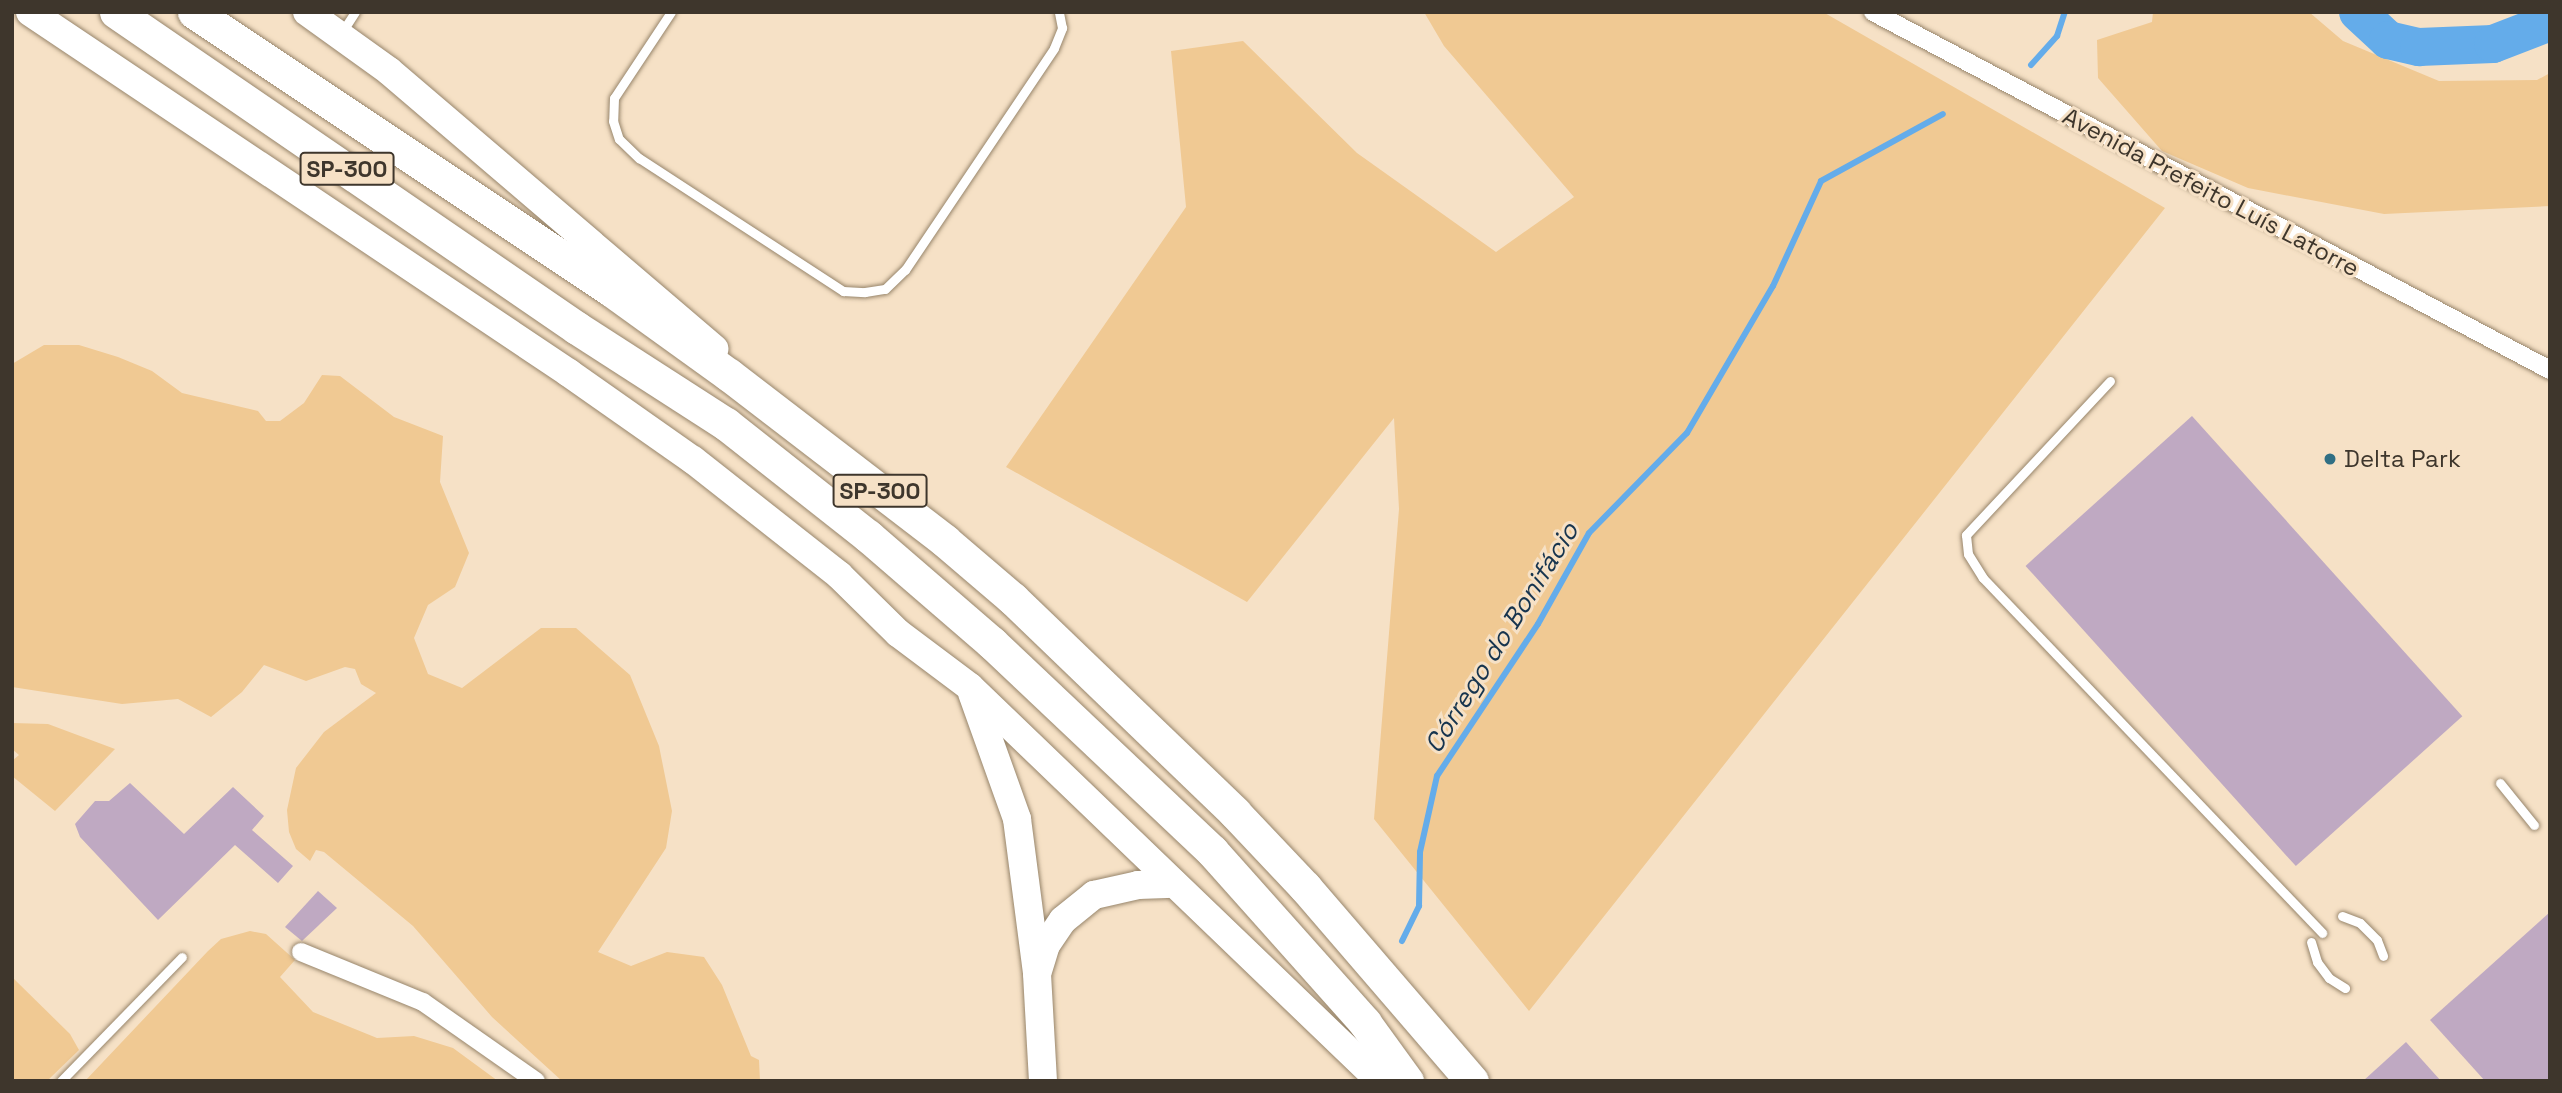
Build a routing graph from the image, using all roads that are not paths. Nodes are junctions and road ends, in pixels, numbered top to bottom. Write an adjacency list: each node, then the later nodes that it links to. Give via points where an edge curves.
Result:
1 (116, 12): 29 (highway, SP-300, via 577,328 726,424 868,536 1012,661 1212,851 1365,1023)
2 (194, 12): 11 (highway, SP-300, via 534,236 730,375)
3 (307, 12): 8 (main road)
4 (671, 12): 5 (lane, via 614,99 613,121 620,139 639,158 844,291 865,292 885,289 905,270 1054,48 1062,28)
5 (1059, 12)
6 (1873, 12): 9 (street, Avenida Prefeito Luís Latorre)
7 (29, 14): 12 (main road, via 693,460 839,575 898,633)
8 (348, 23): 11 (main road)
9 (2550, 370)
10 (2110, 381): 18 (lane, via 1966,535 1968,554 1983,578)
11 (848, 466): 16 (highway, SP-300, via 1013,599)
12 (970, 687): 15 (main road); 23 (main road, via 1017,820)
13 (2500, 783): 14 (lane)
14 (2534, 825)
15 (1174, 884): 23 (main road, via 1138,885 1094,895 1063,920 1046,945); 28 (main road)
16 (1305, 887): 30 (highway, SP-300); 31 (highway)
17 (2342, 916): 21 (lane, via 2360,923 2377,940)
18 (2322, 933)
19 (2311, 942): 24 (lane, via 2317,962 2329,978)
20 (301, 952): 26 (street, via 423,1002)
21 (2383, 956)
22 (182, 957): 25 (lane)
23 (1037, 974): 27 (main road)
24 (2345, 988)
25 (61, 1081)
26 (536, 1081)
27 (1043, 1081)
28 (1380, 1081)
29 (1408, 1081)
30 (1472, 1081)
31 (1491, 1081)

